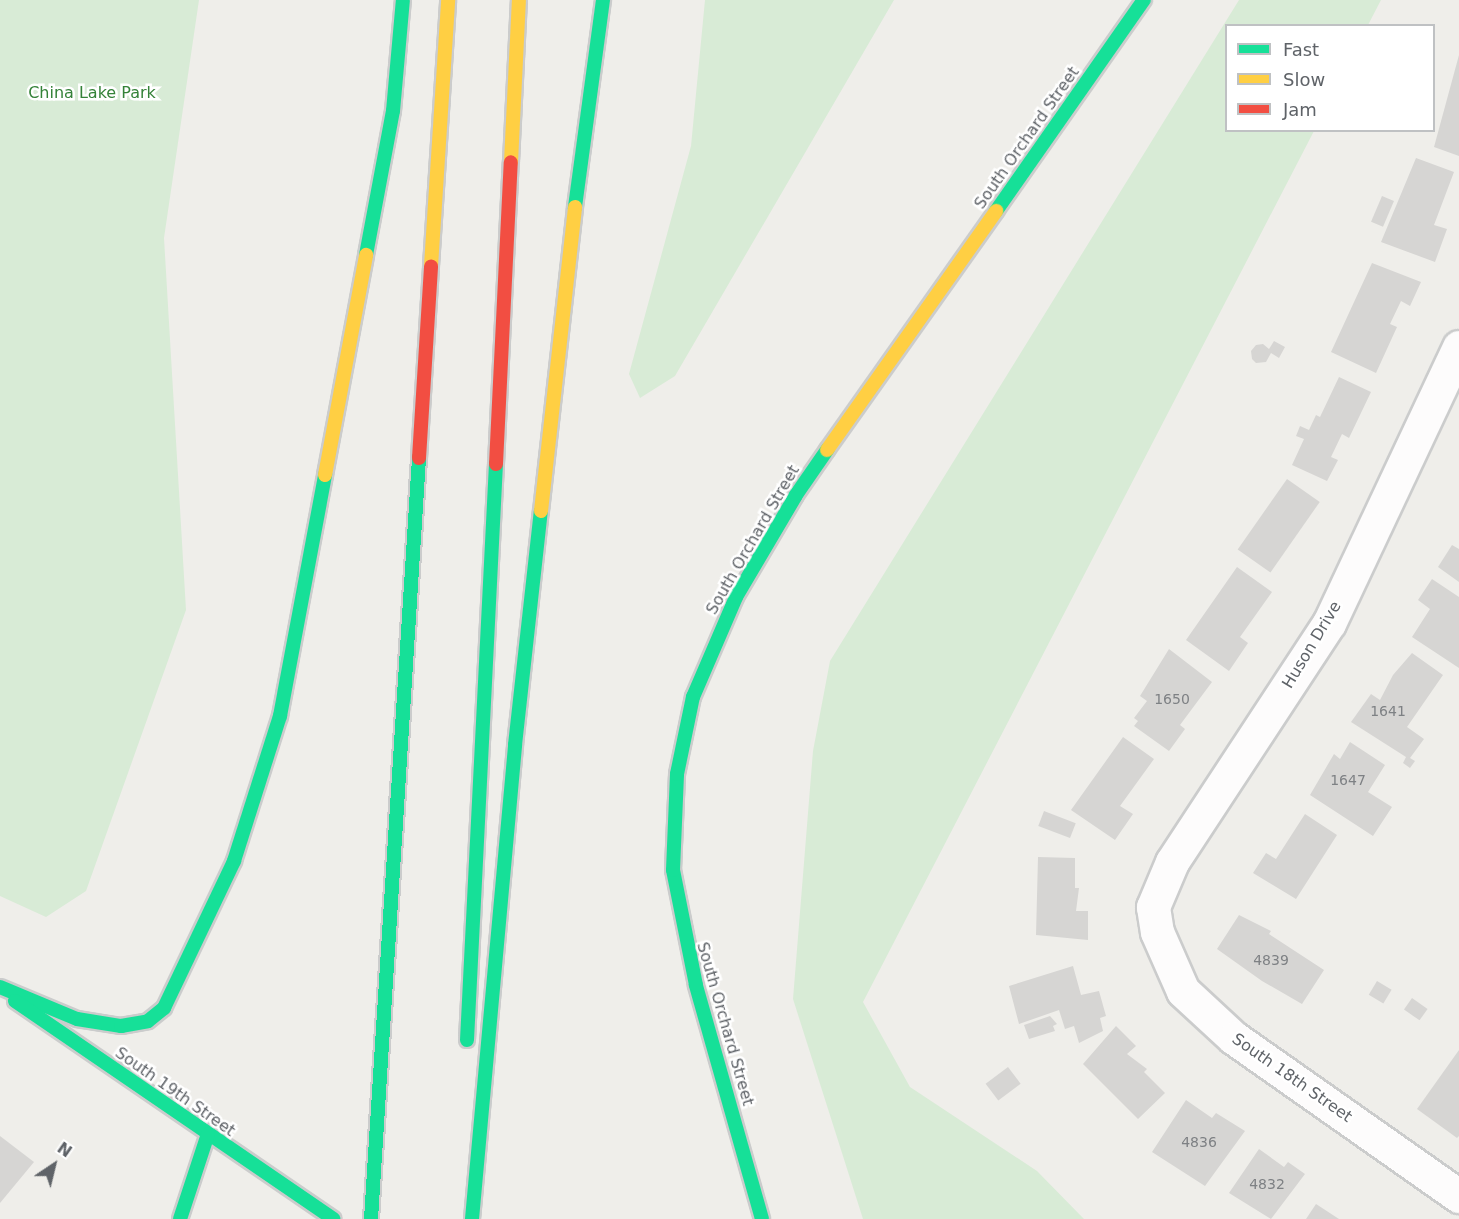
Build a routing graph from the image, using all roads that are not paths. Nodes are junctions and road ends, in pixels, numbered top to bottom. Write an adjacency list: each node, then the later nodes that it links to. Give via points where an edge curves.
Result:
1 (403, 0): 8 (main road, via 393,111 280,716 234,861 176,988 164,1008 148,1021 121,1026 77,1019)
2 (448, 0): 10 (main road)
3 (519, 0): 9 (main road)
4 (603, 0): 19 (main road, via 588,93 514,745)
5 (1144, 0): 20 (main road, South Orchard Street, via 796,495 736,597 693,697 677,774 673,870 696,985)
6 (1459, 347): 7 (street, Huson Drive, via 1329,623 1172,862 1153,908)
7 (1157, 932): 13 (street, South 18th Street, via 1183,992 1234,1038)
8 (0, 989): 11 (main road, South 19th Street)
9 (466, 1054)
10 (381, 1108): 16 (main road); 17 (main road)
11 (208, 1134): 14 (main road); 15 (main road, South 19th Street)
12 (462, 1160): 18 (main road)
13 (1459, 1196)
14 (180, 1219)
15 (333, 1219)
16 (372, 1219)
17 (379, 1219)
18 (460, 1219)
19 (472, 1219)
20 (762, 1219)

